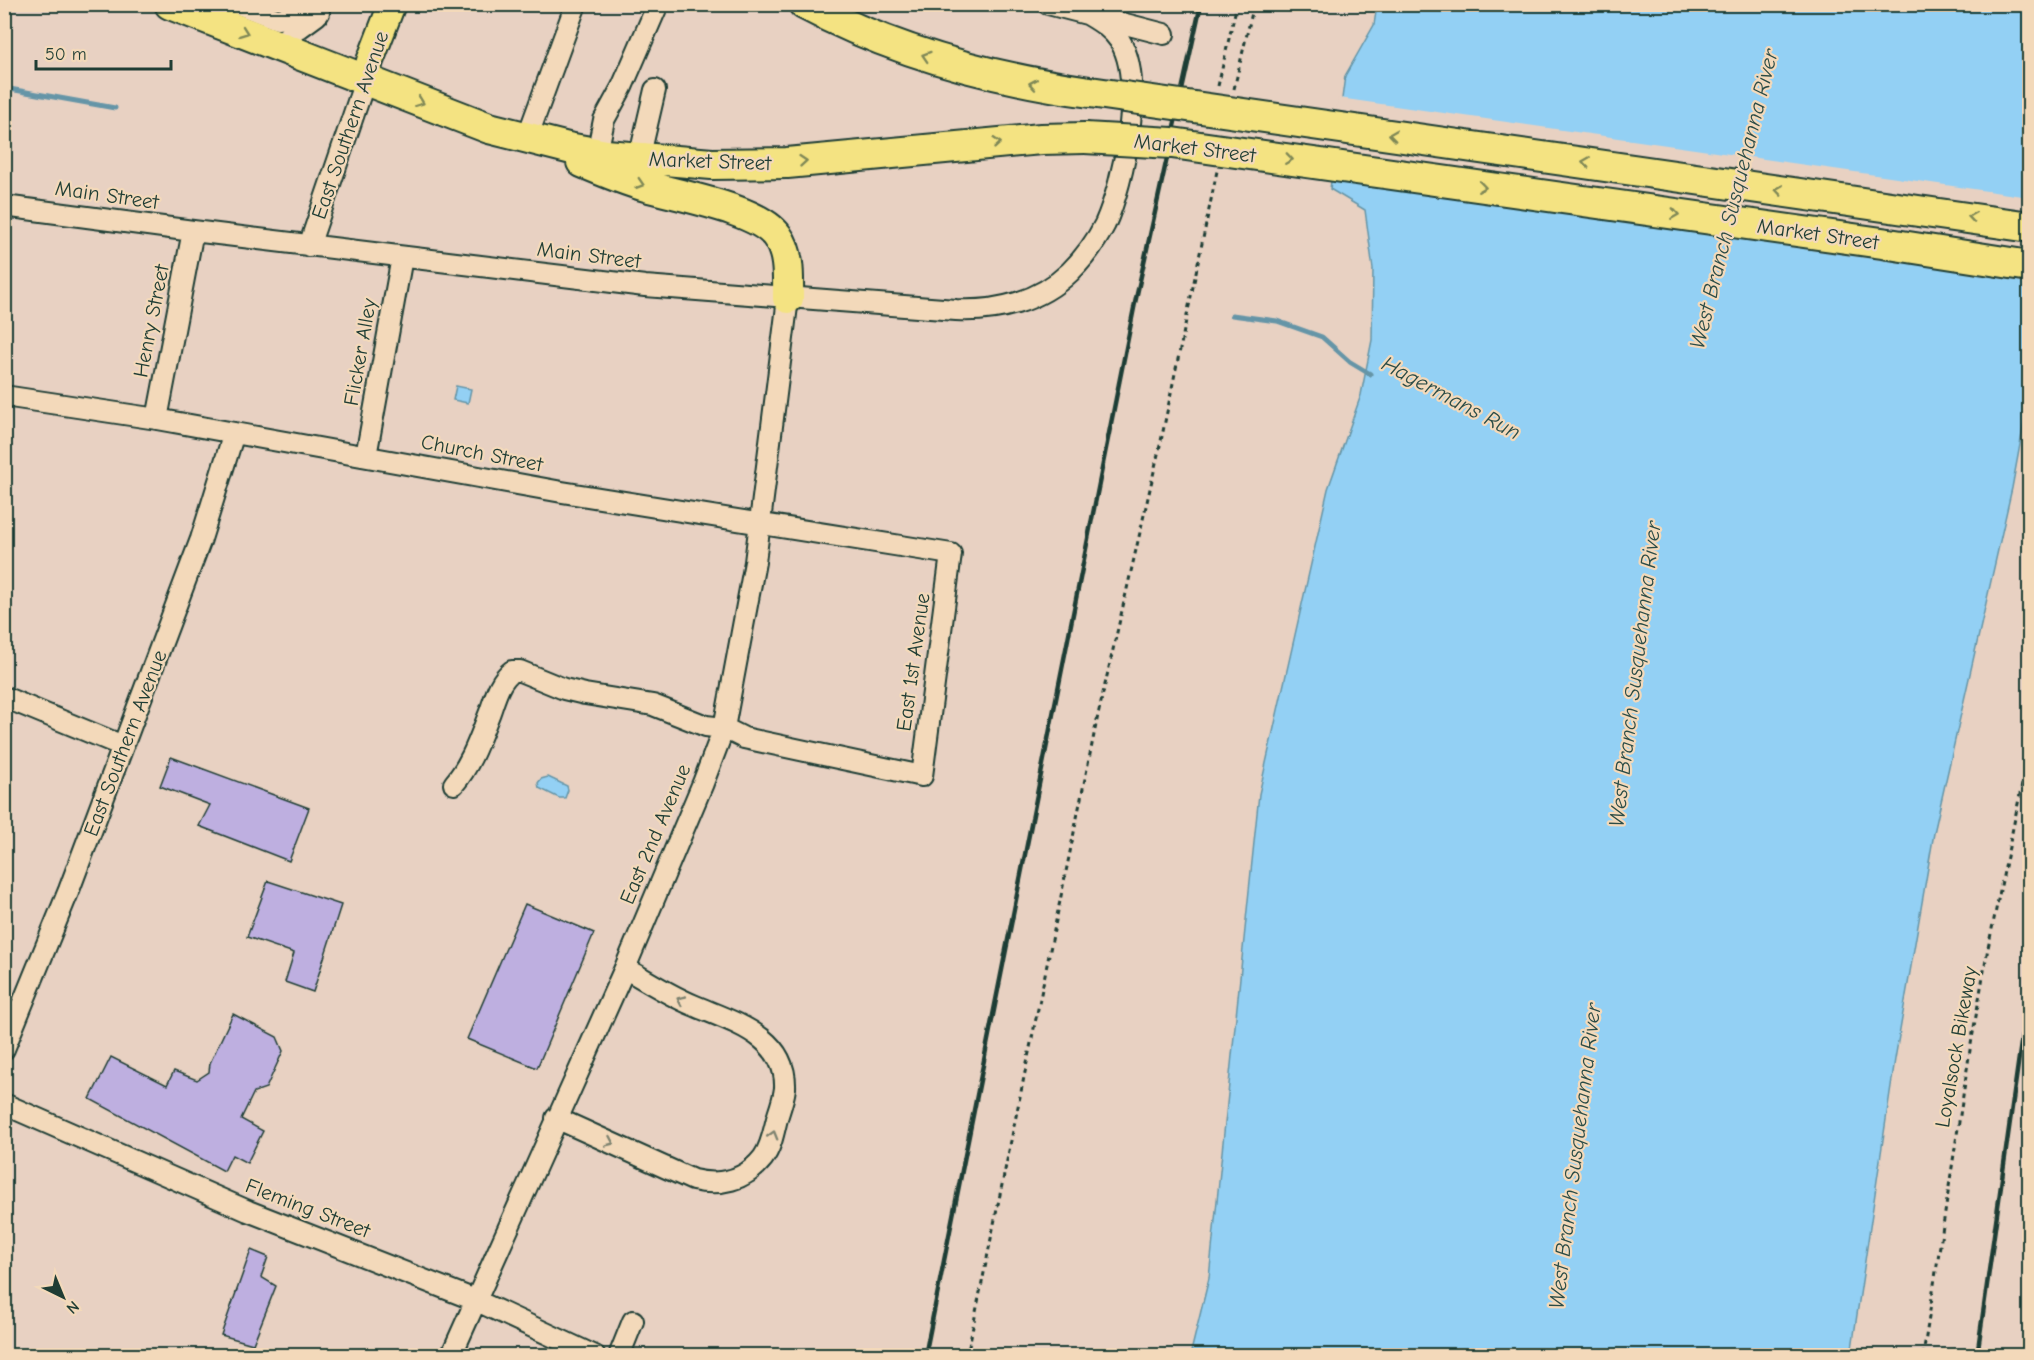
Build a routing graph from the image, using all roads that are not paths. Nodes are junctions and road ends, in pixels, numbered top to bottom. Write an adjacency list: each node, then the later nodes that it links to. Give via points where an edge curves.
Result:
1 (170, 4): 10 (highway, Market Street, one-way to 10)
2 (238, 4): 10 (street, via 277,19 319,14)
3 (392, 4): 11 (main road, East Southern Avenue)
4 (576, 4): 13 (street)
5 (804, 4): 17 (highway, Market Street, one-way to 5, bridge, via 1025,82 927,57 856,30)
6 (1048, 4): 8 (street)
7 (651, 7): 14 (street, via 622,87 604,120)
8 (1089, 15): 9 (street); 22 (street, Main Street, via 1103,23 1125,51 1132,97 1110,212 1097,239 1068,274 1017,303 971,311)
9 (1164, 34)
10 (276, 45): 11 (highway, Market Street)
11 (365, 81): 13 (highway, Market Street, one-way to 13, via 489,128); 19 (street, East Southern Avenue)
12 (655, 90): 15 (street)
13 (527, 138): 14 (highway, Market Street); 22 (highway, one-way to 22, via 623,179 764,222 777,236 785,254)
14 (597, 153): 15 (highway, Market Street)
15 (639, 159): 21 (highway, Market Street, one-way to 21, bridge, via 712,164 786,163 1041,139 1172,143)
16 (4, 206): 18 (street, Main Street)
17 (2030, 227)
18 (193, 231): 19 (street, Main Street); 24 (street, Henry Street)
19 (309, 246): 20 (street, Main Street)
20 (402, 257): 22 (street, Main Street, via 645,286); 26 (street, Flicker Alley)
21 (2030, 266)
22 (788, 298): 27 (street, East 2nd Avenue)
23 (4, 396): 24 (street, Church Street)
24 (157, 419): 25 (street, Church Street)
25 (234, 433): 26 (street, Church Street); 31 (street, East Southern Avenue, via 201,539)
26 (366, 456): 27 (street, Church Street)
27 (759, 523): 28 (street, Church Street); 30 (street, East 2nd Avenue)
28 (951, 554): 30 (street, East 1st Avenue, via 922,776 744,738)
29 (4, 697): 31 (street)
30 (724, 728): 32 (street, via 706,726 653,705 564,689 512,671 501,684 476,748); 33 (street, East 2nd Avenue)
31 (123, 747): 34 (street, East Southern Avenue)
32 (454, 784)
33 (625, 968): 36 (street, East 2nd Avenue); 36 (street, one-way to 33, via 704,1183 736,1179 766,1153 785,1089 783,1073 768,1042)
34 (4, 1049)
35 (4, 1104): 37 (street, Fleming Street, via 248,1211)
36 (556, 1118): 37 (street, East 2nd Avenue)
37 (475, 1300): 39 (street, East 2nd Avenue); 40 (street, Fleming Street)
38 (633, 1321): 41 (street)
39 (451, 1356)
40 (595, 1356)
41 (619, 1356)

